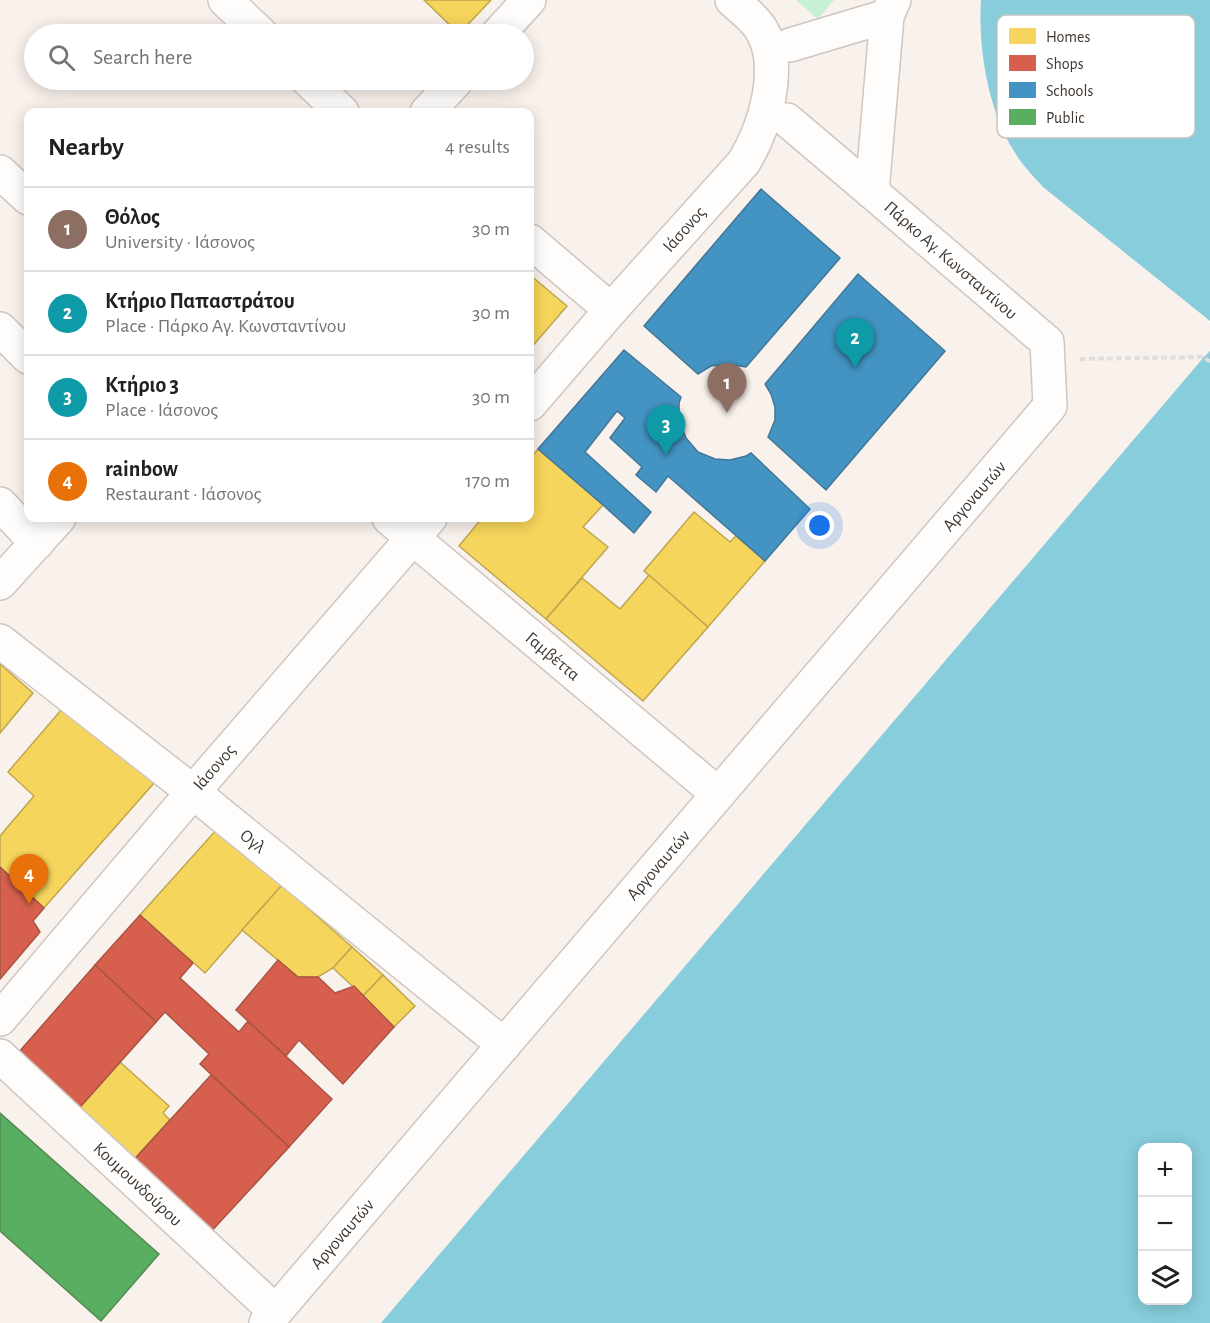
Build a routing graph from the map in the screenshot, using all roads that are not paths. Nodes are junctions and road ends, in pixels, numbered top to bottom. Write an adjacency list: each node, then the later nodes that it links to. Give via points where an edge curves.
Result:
1 (225, 0): 5 (street)
2 (530, 0): 6 (street)
3 (732, 0): 17 (street, Ιάσονος, via 760,28 769,48 771,79 757,138 744,162)
4 (890, 8): 7 (street); 14 (street, Πάρκο Αγ. Κωνσταντίνου)
5 (250, 24)
6 (507, 24)
7 (790, 45)
8 (319, 90): 10 (street)
9 (448, 90): 11 (street)
10 (338, 108)
11 (431, 108)
12 (787, 120): 14 (street)
13 (0, 172): 15 (street)
14 (872, 192): 21 (street, Πάρκο Αγ. Κωνσταντίνου, via 1047,342)
15 (24, 194)
16 (534, 245): 17 (street)
17 (611, 310): 20 (street, Ιάσονος)
18 (0, 329): 19 (street)
19 (24, 353)
20 (534, 399)
21 (1050, 406): 29 (street, Αργοναυτών)
22 (0, 504): 25 (street)
23 (55, 522): 25 (street)
24 (411, 524): 28 (street, Ιάσονος); 29 (street, Γαμβέττα)
25 (36, 543): 26 (street)
26 (0, 583)
27 (0, 641): 28 (street, Ογλ)
28 (192, 792): 30 (street, Ιάσονος); 31 (street, Ογλ)
29 (718, 794): 31 (street, Αργοναυτών)
30 (0, 1019)
31 (504, 1045): 33 (street, Αργοναυτών)
32 (0, 1056): 33 (street, Κουμουνδούρου)
33 (270, 1317)

